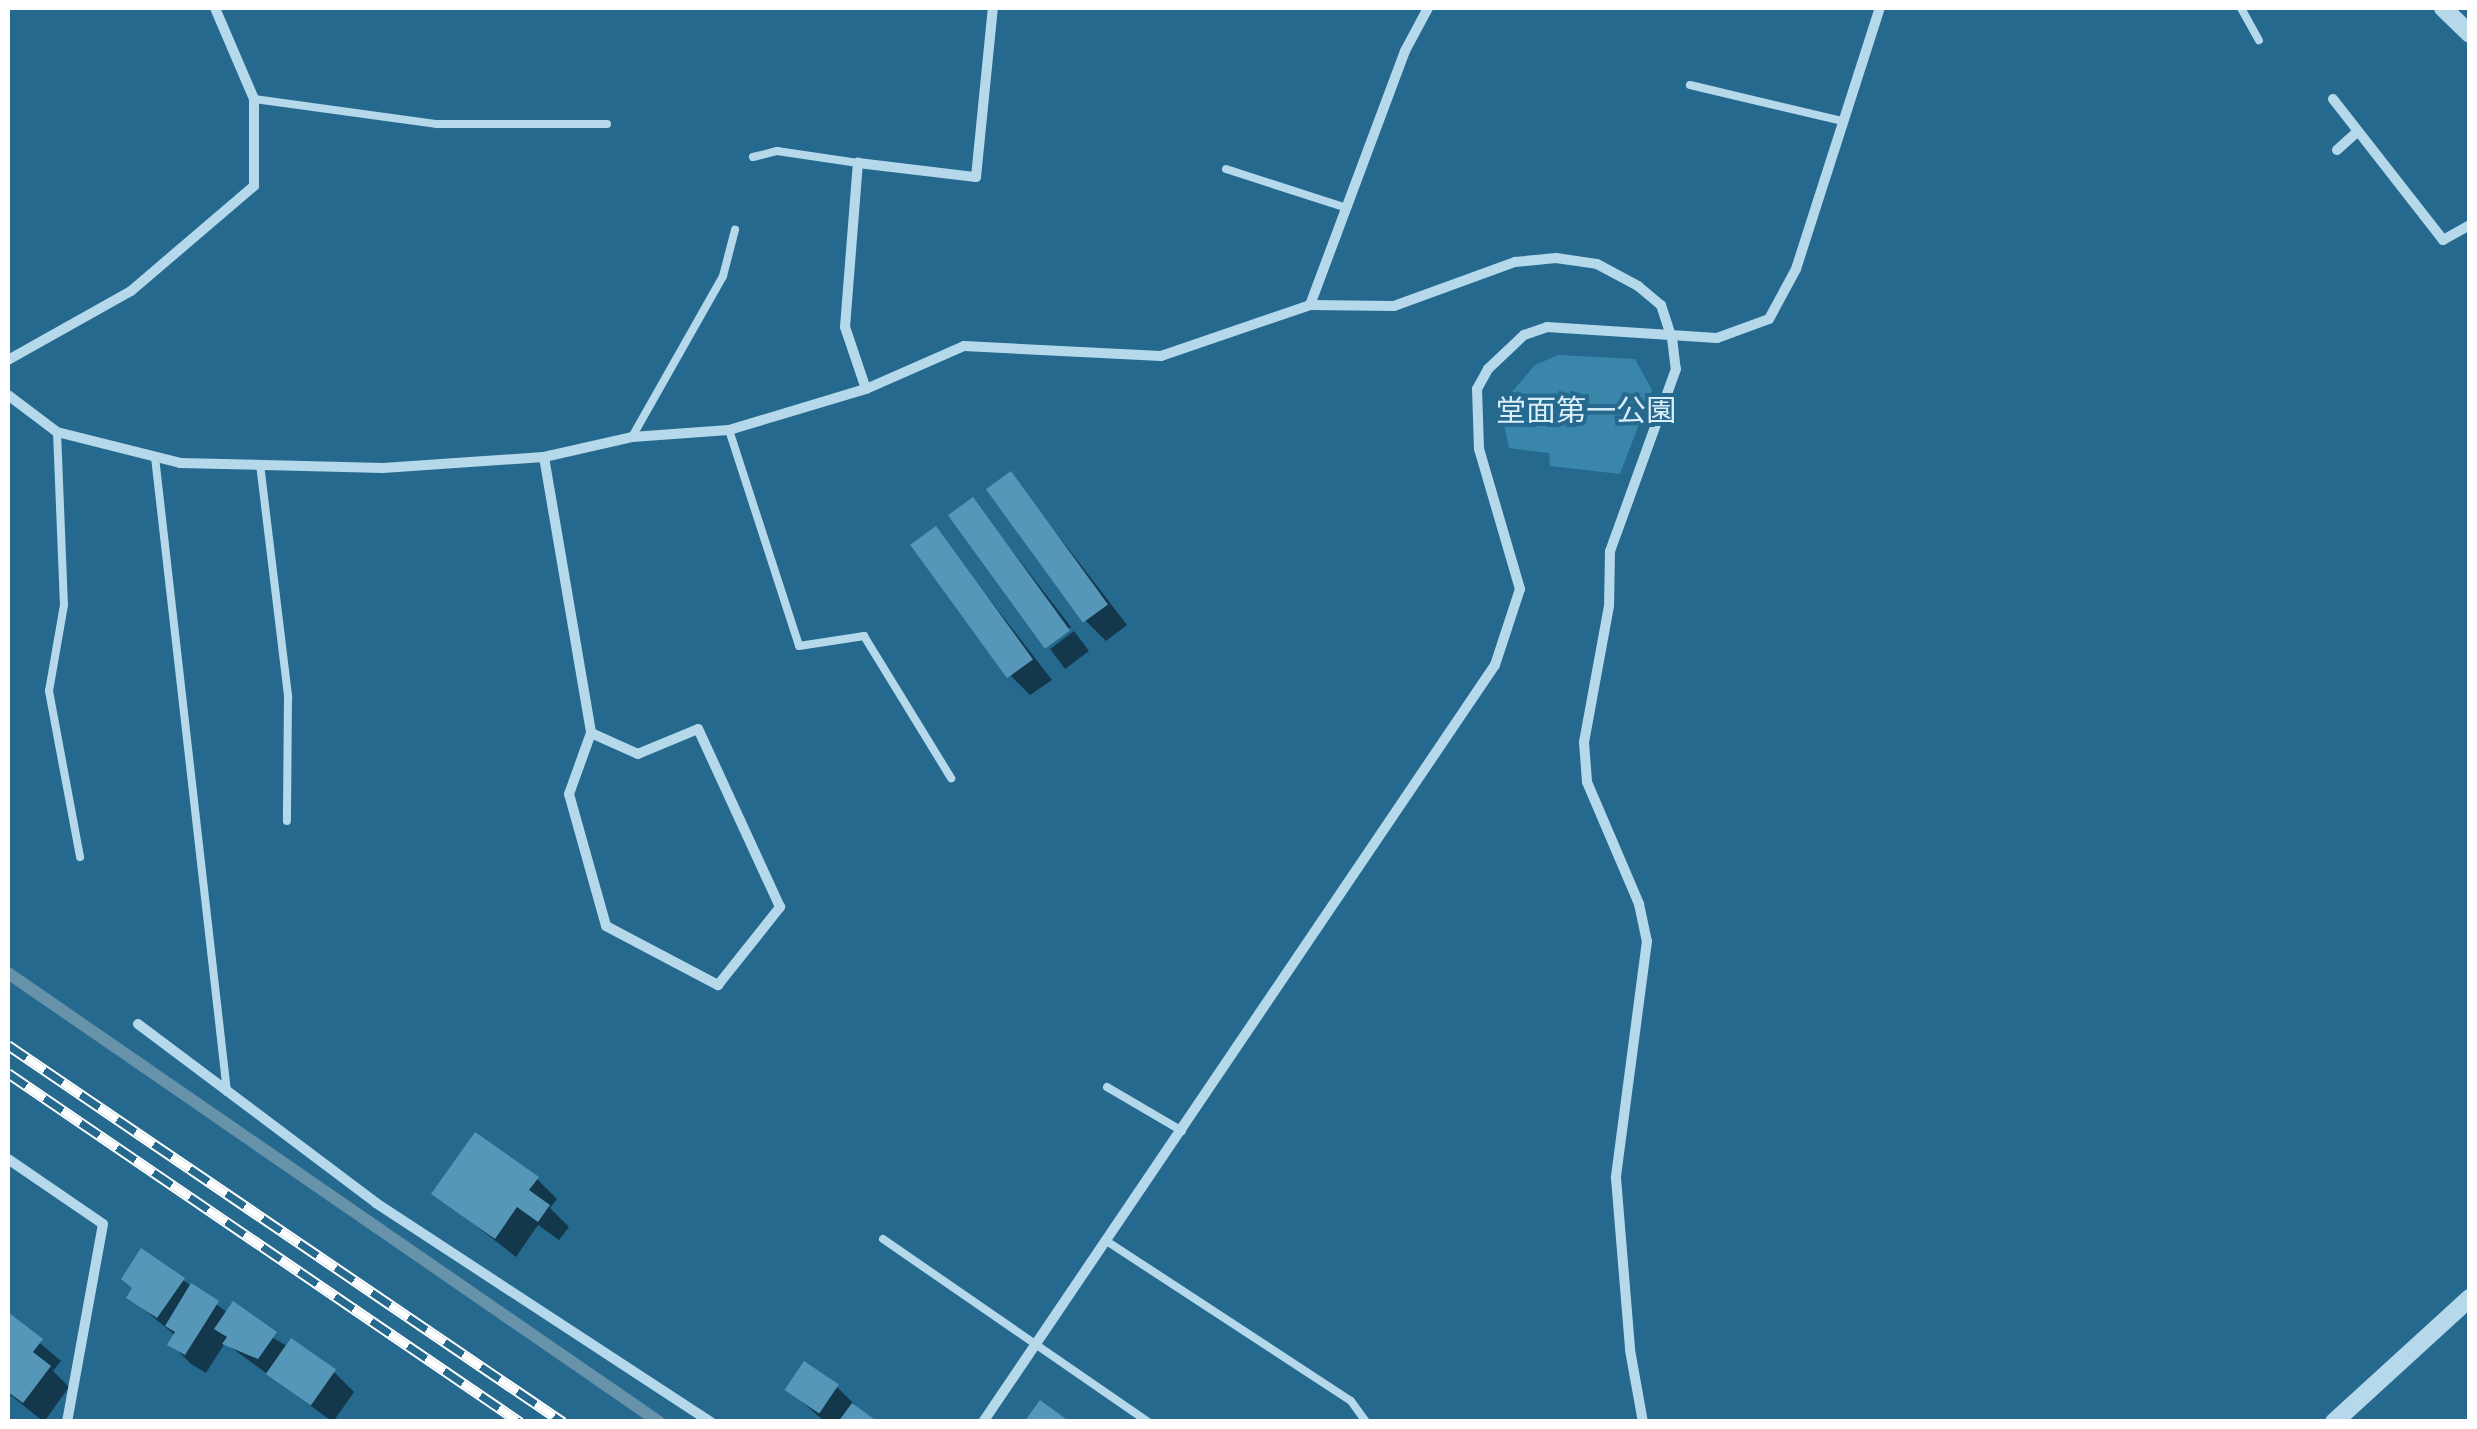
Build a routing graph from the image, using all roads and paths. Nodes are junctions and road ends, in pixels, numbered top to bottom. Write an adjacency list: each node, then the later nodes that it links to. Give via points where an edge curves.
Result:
1 (215, 8): 10 (street)
2 (993, 8): 17 (street, via 976,177)
3 (1428, 8): 19 (street, via 1405,51)
4 (1880, 8): 12 (street)
5 (2242, 8): 8 (lane)
6 (2443, 8): 7 (street)
7 (2470, 34)
8 (2260, 40)
9 (1690, 86): 12 (lane)
10 (254, 98): 13 (lane, via 437,124); 24 (street, via 254,186 131,292)
11 (2333, 100): 14 (street)
12 (1842, 121): 23 (street, via 1796,268 1768,319 1716,338)
13 (607, 124)
14 (2358, 131): 15 (street); 20 (street, via 2444,240)
15 (2338, 150)
16 (753, 157): 17 (lane, via 777,151)
17 (858, 163): 25 (street, via 845,328)
18 (1226, 168): 19 (lane)
19 (1347, 208): 22 (street)
20 (2470, 224)
21 (735, 230): 29 (lane, via 723,276)
22 (1310, 305): 23 (street, via 1394,306 1515,262 1556,258 1597,264 1638,286 1660,306); 25 (street, via 1161,356 964,346)
23 (1672, 338): 40 (street, via 1630,329 1547,328 1524,335 1488,369 1478,389 1479,448 1520,589 1496,665); 51 (street, via 1676,370 1610,551 1608,606 1584,742 1587,782 1647,942 1616,1178 1630,1350)
24 (8, 360)
25 (866, 389): 27 (street)
26 (8, 396): 28 (street)
27 (729, 430): 29 (street); 34 (lane, via 799,646 864,636)
28 (57, 432): 30 (street); 36 (lane, via 64,605 49,691)
29 (632, 437): 31 (street)
30 (155, 457): 32 (street); 39 (lane)
31 (544, 457): 32 (street, via 382,468); 33 (street)
32 (260, 464): 35 (lane, via 288,697)
33 (591, 732): 33 (street, via 569,794 606,926 718,985 780,907 698,729 638,754)
34 (951, 778)
35 (287, 821)
36 (80, 857)
37 (138, 1024): 39 (street)
38 (1107, 1086): 40 (lane)
39 (227, 1092): 47 (street, via 376,1204)
40 (1182, 1131): 43 (street)
41 (8, 1160): 46 (street, via 104,1224)
42 (883, 1240): 45 (lane)
43 (1106, 1240): 45 (street); 50 (lane, via 1351,1401)
44 (2470, 1298): 52 (street)
45 (1033, 1348): 48 (street); 49 (lane)
46 (67, 1422)
47 (711, 1422)
48 (983, 1422)
49 (1148, 1422)
50 (1366, 1422)
51 (1643, 1422)
52 (2334, 1422)

